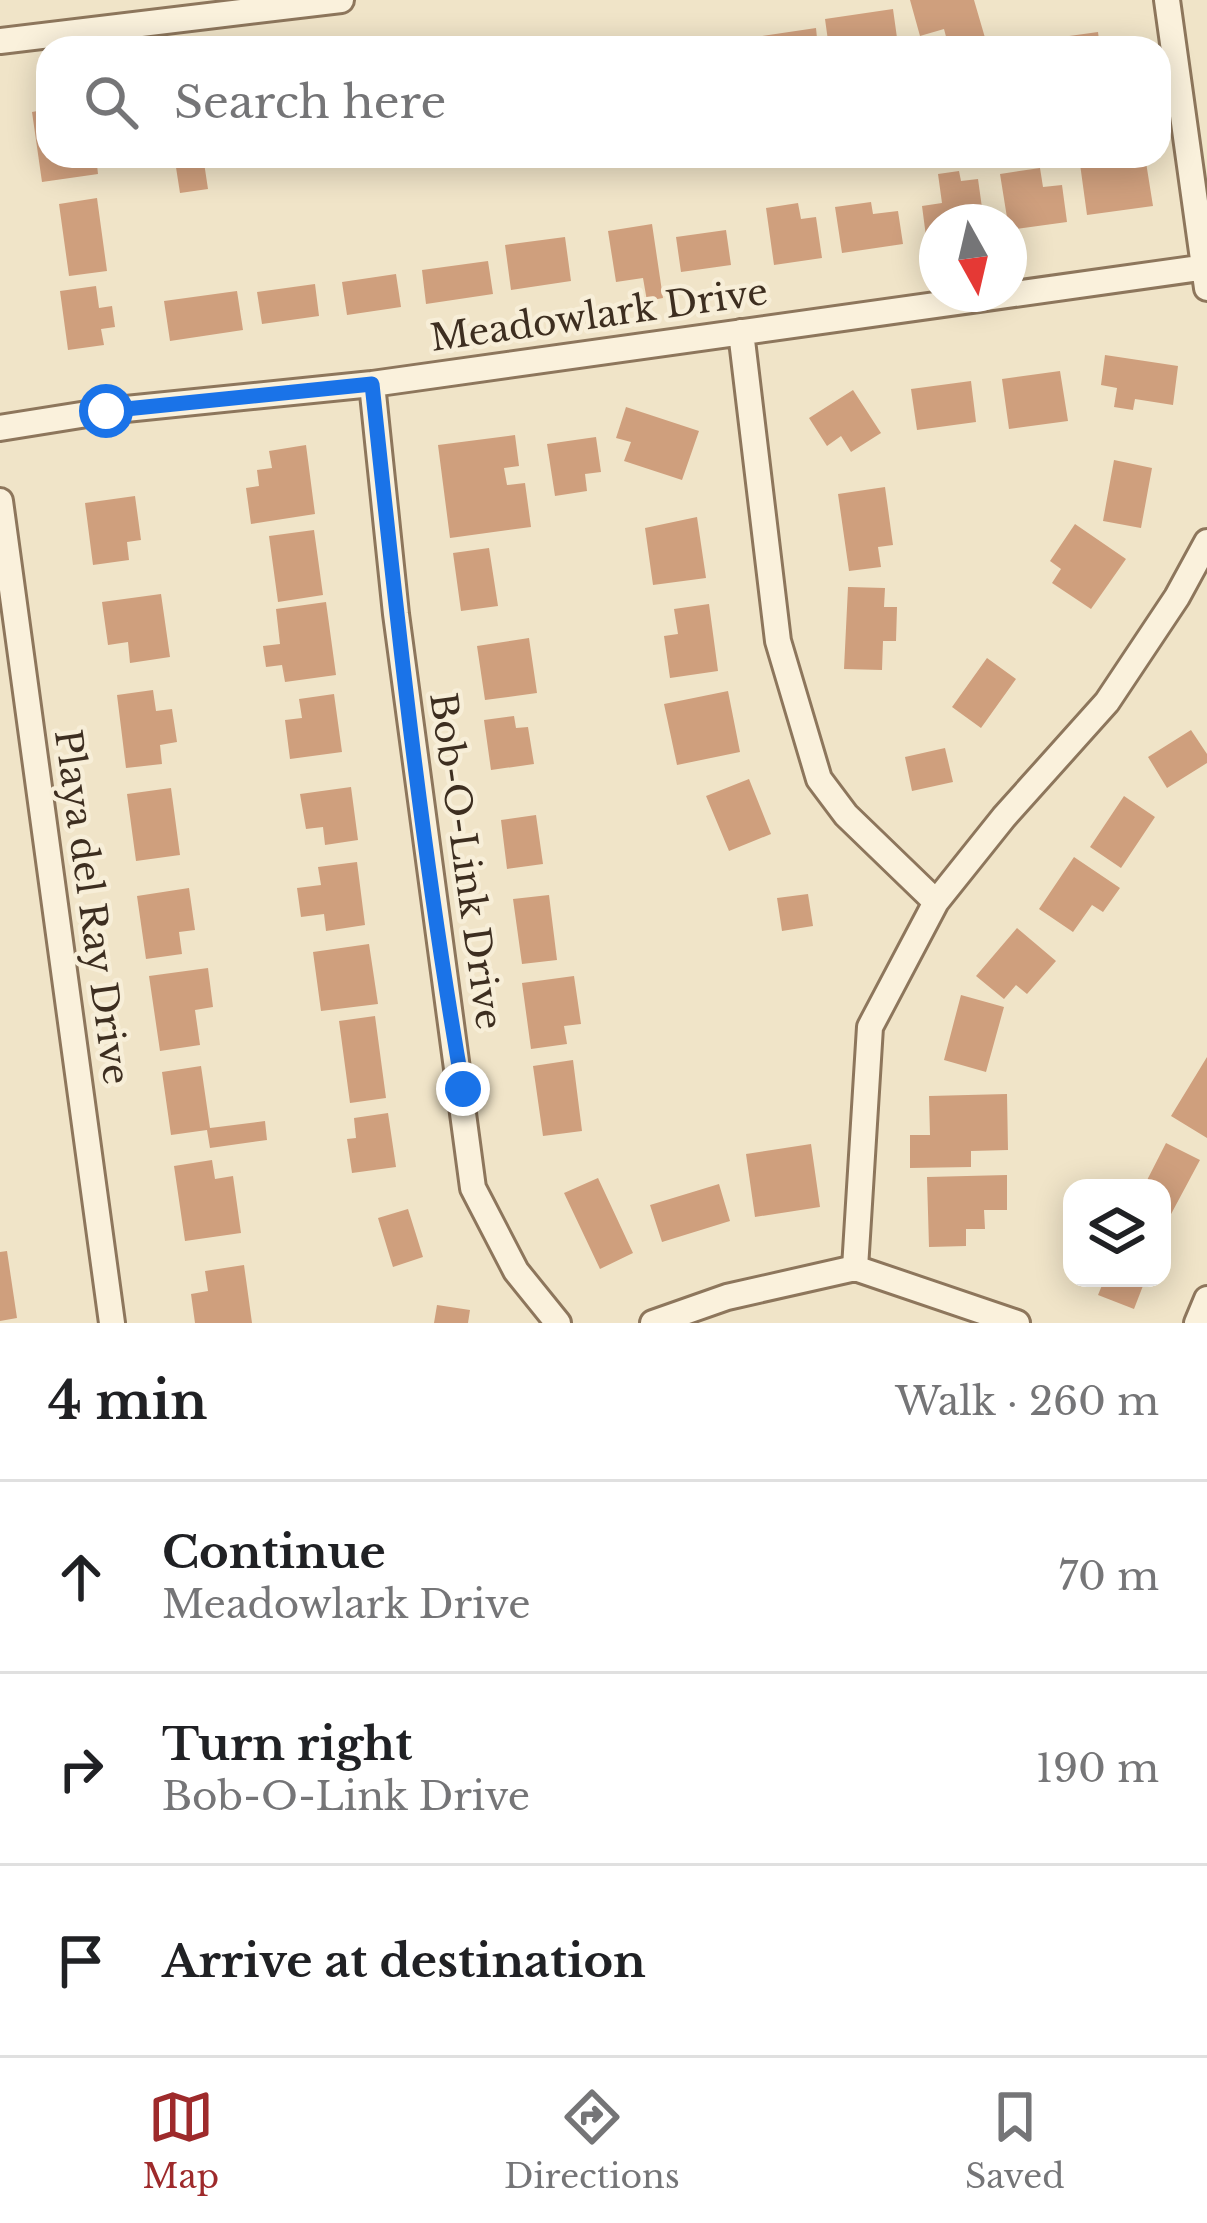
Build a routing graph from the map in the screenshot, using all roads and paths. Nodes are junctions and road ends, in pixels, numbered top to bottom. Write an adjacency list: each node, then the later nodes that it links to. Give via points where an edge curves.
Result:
1 (341, 0): 3 (street)
2 (1167, 0): 6 (street)
3 (42, 36)
4 (36, 37): 5 (street)
5 (0, 41)
6 (1206, 274): 7 (street, Meadowlark Drive)
7 (740, 332): 8 (street, Meadowlark Drive); 12 (street, via 778,641 819,779)
8 (372, 384): 9 (street, Meadowlark Drive); 16 (street, Bob-O-Link Drive, via 473,1188 516,1271)
9 (0, 428)
10 (0, 501): 15 (street, Playa del Ray Drive)
11 (1207, 542): 12 (street, via 1107,702)
12 (936, 902): 13 (street, via 869,1027)
13 (856, 1268): 17 (street); 18 (street)
14 (1207, 1299): 19 (street)
15 (112, 1323)
16 (558, 1323)
17 (653, 1323)
18 (1017, 1323)
19 (1197, 1323)

